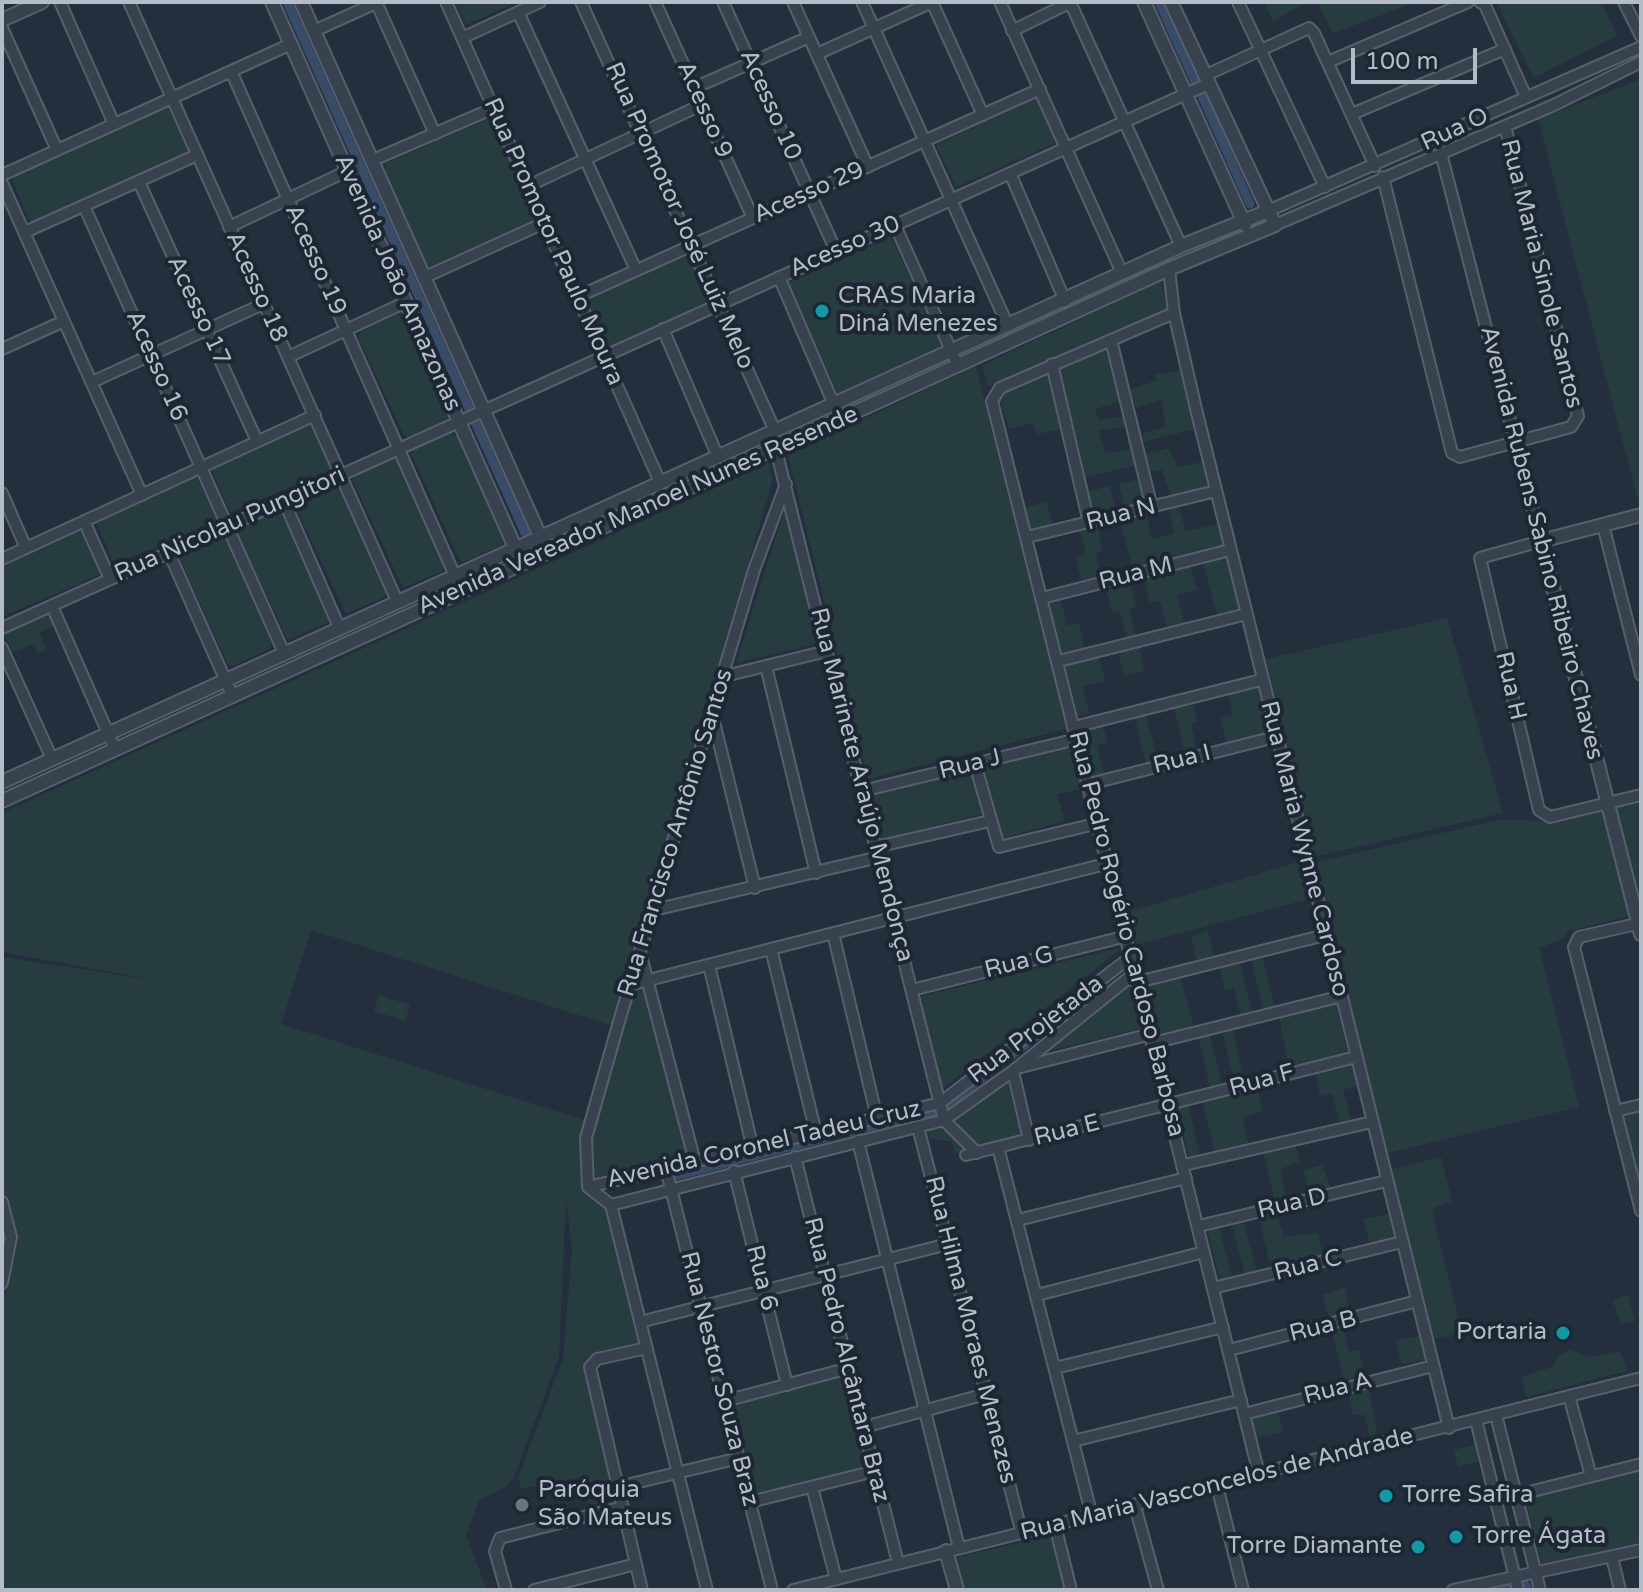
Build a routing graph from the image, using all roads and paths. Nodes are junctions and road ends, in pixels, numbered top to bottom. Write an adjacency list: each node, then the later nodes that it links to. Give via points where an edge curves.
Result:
1 (42, 2): 24 (street)
2 (60, 2): 52 (street)
3 (129, 2): 46 (street)
4 (272, 2): 32 (street, Avenida João Amazonas)
5 (301, 2): 27 (street, Avenida João Amazonas)
6 (377, 2): 27 (street); 55 (street)
7 (446, 2): 31 (street, Rua Promotor Paulo Moura)
8 (540, 2): 23 (street)
9 (581, 2): 54 (street, Rua Promotor José Luiz Melo)
10 (655, 2): 42 (street, Acesso 9)
11 (723, 2): 37 (street, Acesso 10)
12 (793, 2): 30 (street)
13 (862, 2): 26 (street)
14 (932, 2): 26 (street); 50 (street)
15 (1000, 2): 28 (street)
16 (1070, 2): 28 (street); 51 (street)
17 (1144, 2): 44 (street)
18 (1171, 2): 41 (street)
19 (1238, 2): 34 (street)
20 (1468, 2): 38 (street)
21 (1480, 2): 35 (street)
22 (1624, 2): 29 (street)
23 (518, 12): 31 (street); 61 (street)
24 (2, 20)
25 (2, 28): 58 (street)
26 (874, 28): 36 (street); 56 (street)
27 (314, 31): 62 (street, Avenida João Amazonas)
28 (1012, 31): 43 (street)
29 (1641, 36)
30 (809, 37): 36 (street); 37 (street)
31 (462, 38): 48 (street, Rua Promotor Paulo Moura)
32 (291, 44): 40 (street); 65 (street, Avenida João Amazonas)
33 (1641, 47): 45 (street, Rua O)
34 (1259, 49): 38 (street, Acesso 30, via 1309,28); 41 (street, Acesso 30); 72 (street)
35 (1505, 49): 45 (street); 49 (street)
36 (817, 54): 64 (street)
37 (751, 62): 42 (street); 73 (street, Acesso 10)
38 (1328, 62): 49 (street)
39 (1641, 62): 53 (street, Rua O)
40 (231, 71): 46 (street); 74 (street, Acesso 19)
41 (1206, 80): 44 (street, Acesso 30); 77 (street)
42 (694, 88): 47 (street, Acesso 9)
43 (1040, 89): 50 (street, Acesso 29); 57 (street)
44 (1185, 93): 51 (street, Acesso 30); 78 (street)
45 (1526, 97): 63 (street, Rua O)
46 (172, 98): 52 (street); 60 (street, Acesso 18)
47 (701, 105): 54 (street); 79 (street, Acesso 9)
48 (494, 108): 55 (street); 71 (street, Rua Promotor Paulo Moura)
49 (1352, 114): 63 (street)
50 (983, 115): 56 (street, Acesso 29)
51 (1125, 121): 57 (street, Acesso 30); 89 (street)
52 (114, 124): 58 (street)
53 (1505, 126): 59 (street, Rua O); 123 (street, Rua Maria Sinole Santos, via 1577,421)
54 (641, 133): 61 (street); 88 (street, Rua Promotor José Luiz Melo)
55 (435, 134): 62 (street)
56 (925, 141): 64 (street, Acesso 29); 75 (street)
57 (1066, 147): 66 (street, Acesso 30); 93 (street)
58 (57, 150): 67 (street)
59 (1441, 153): 68 (street, Rua O); 123 (street, Avenida Rubens Sabino Ribeiro Chaves)
60 (197, 155): 69 (street); 83 (street, Acesso 18)
61 (586, 159): 71 (street); 92 (street)
62 (373, 160): 94 (street, Avenida João Amazonas)
63 (1375, 166): 72 (street, Rua O)
64 (868, 167): 73 (street, Acesso 29)
65 (347, 171): 74 (street); 98 (street, Avenida João Amazonas)
66 (1010, 173): 75 (street, Acesso 30); 97 (street)
67 (2, 175)
68 (1383, 177): 82 (street, Rua O); 123 (street, via 1454,455)
69 (139, 182): 76 (street); 104 (street, Acesso 17)
70 (2, 183): 85 (street)
71 (528, 186): 80 (street, Rua Promotor Paulo Moura)
72 (1325, 187): 77 (street, Rua O)
73 (810, 193): 79 (street, Acesso 29); 90 (street, Acesso 10)
74 (288, 199): 83 (street); 106 (street, Acesso 19)
75 (951, 199): 81 (street, Acesso 30); 103 (street)
76 (84, 206): 85 (street); 110 (street, Acesso 16)
77 (1266, 207): 78 (street, Avenida Vereador Manoel Nunes Resende); 82 (street)
78 (1242, 217): 84 (street, Avenida Vereador Manoel Nunes Resende); 86 (street)
79 (753, 218): 88 (street, Acesso 29)
80 (544, 223): 94 (street); 96 (street, Rua Promotor Paulo Moura)
81 (895, 225): 90 (street, Acesso 30); 109 (street)
82 (1275, 225): 86 (street, Avenida Vereador Manoel Nunes Resende)
83 (229, 227): 99 (street, Acesso 18)
84 (1228, 227): 87 (street); 89 (street, Avenida Vereador Manoel Nunes Resende)
85 (25, 232): 102 (street)
86 (1249, 235): 87 (street, Avenida Vereador Manoel Nunes Resende)
87 (1233, 241): 91 (street, Avenida Vereador Manoel Nunes Resende)
88 (692, 245): 92 (street, Acesso 29); 100 (street, Rua Promotor José Luiz Melo)
89 (1181, 246): 93 (street, Avenida Vereador Manoel Nunes Resende)
90 (836, 251): 95 (street, Acesso 30)
91 (1169, 269): 101 (street, Rua Maria Wynne Cardoso); 114 (street, Avenida Vereador Manoel Nunes Resende)
92 (636, 270): 96 (street, Acesso 29)
93 (1122, 273): 97 (street, Avenida Vereador Manoel Nunes Resende)
94 (425, 277): 117 (street, Avenida João Amazonas)
95 (779, 277): 100 (street, Acesso 30); 116 (street)
96 (577, 297): 111 (street, Rua Promotor Paulo Moura)
97 (1065, 301): 103 (street, Avenida Vereador Manoel Nunes Resende)
98 (406, 302): 106 (street); 120 (street, Avenida João Amazonas)
99 (263, 304): 104 (street); 112 (street, Acesso 18)
100 (718, 304): 105 (street, Acesso 30); 121 (street, Rua Promotor José Luiz Melo)
101 (1174, 313): 107 (street); 131 (street, Rua Maria Wynne Cardoso)
102 (64, 321): 108 (street); 115 (street)
103 (1008, 326): 109 (street, Avenida Vereador Manoel Nunes Resende)
104 (207, 329): 110 (street); 122 (street, Acesso 17)
105 (663, 329): 111 (street, Acesso 30); 126 (street)
106 (346, 330): 112 (street); 124 (street, Acesso 19)
107 (1111, 340): 113 (street); 135 (street)
108 (2, 349)
109 (951, 352): 114 (street); 116 (street, Avenida Vereador Manoel Nunes Resende)
110 (151, 355): 115 (street); 127 (street, Acesso 16)
111 (604, 356): 117 (street, Acesso 30); 129 (street, Rua Promotor Paulo Moura)
112 (288, 357): 118 (street, Acesso 18)
113 (1052, 364): 138 (street); 142 (street, Rua Pedro Rogério Cardoso Barbosa, via 994,394 992,401)
114 (958, 366): 119 (street, Avenida Vereador Manoel Nunes Resende)
115 (92, 382): 133 (street)
116 (834, 405): 119 (street); 121 (street, Avenida Vereador Manoel Nunes Resende)
117 (483, 410): 120 (street, Acesso 30); 141 (street, Avenida João Amazonas)
118 (315, 415): 122 (street); 128 (street, Acesso 18)
119 (841, 421): 125 (street, Avenida Vereador Manoel Nunes Resende)
120 (459, 422): 124 (street, Rua Nicolau Pungitori); 145 (street, Avenida João Amazonas)
121 (771, 433): 125 (street); 126 (street, Avenida Vereador Manoel Nunes Resende)
122 (257, 441): 127 (street)
123 (1515, 443): 143 (street, Avenida Rubens Sabino Ribeiro Chaves)
124 (399, 449): 128 (street, Rua Nicolau Pungitori); 151 (street, Acesso 19)
125 (776, 450): 130 (street, Rua Marinete Araújo Mendonça); 148 (street, Avenida Vereador Manoel Nunes Resende)
126 (718, 457): 129 (street, Avenida Vereador Manoel Nunes Resende)
127 (202, 469): 133 (street); 140 (street, Acesso 16)
128 (342, 475): 134 (street, Rua Nicolau Pungitori); 154 (street)
129 (660, 482): 141 (street, Avenida Vereador Manoel Nunes Resende)
130 (786, 484): 160 (street, Rua Marinete Araújo Mendonça); 165 (street, Rua Francisco Antônio Santos, via 754,570)
131 (1216, 491): 135 (street, Rua N); 146 (street, Rua Maria Wynne Cardoso)
132 (2, 493): 144 (street)
133 (142, 495): 137 (street)
134 (284, 501): 140 (street, Rua Nicolau Pungitori); 157 (street)
135 (1152, 508): 138 (street, Rua N)
136 (1641, 515): 139 (street)
137 (84, 521): 144 (street); 152 (street)
138 (1089, 523): 142 (street, Rua N)
139 (1603, 525): 143 (street); 164 (street)
140 (227, 526): 147 (street, Rua Nicolau Pungitori); 161 (street, Acesso 16)
141 (540, 536): 145 (street, Avenida Vereador Manoel Nunes Resende); 148 (street, Avenida João Amazonas)
142 (1027, 537): 153 (street, Rua Pedro Rogério Cardoso Barbosa)
143 (1541, 541): 182 (street, Avenida Rubens Sabino Ribeiro Chaves); 182 (street, Rua H, via 1480,558 1543,815)
144 (26, 548): 149 (street)
145 (515, 548): 150 (street, Avenida João Amazonas); 151 (street, Avenida Vereador Manoel Nunes Resende)
146 (1230, 550): 153 (street, Rua M); 156 (street, Rua Maria Wynne Cardoso)
147 (169, 553): 152 (street, Rua Nicolau Pungitori); 166 (street)
148 (548, 553): 150 (street, Avenida Vereador Manoel Nunes Resende)
149 (2, 559)
150 (523, 564): 168 (street, Avenida Vereador Manoel Nunes Resende)
151 (455, 576): 154 (street, Avenida Vereador Manoel Nunes Resende)
152 (110, 579): 155 (street, Rua Nicolau Pungitori)
153 (1042, 598): 162 (street, Rua Pedro Rogério Cardoso Barbosa)
154 (397, 601): 157 (street, Avenida Vereador Manoel Nunes Resende)
155 (52, 606): 158 (street, Rua Nicolau Pungitori); 171 (street)
156 (1247, 614): 162 (street); 167 (street, Rua Maria Wynne Cardoso)
157 (339, 627): 161 (street, Avenida Vereador Manoel Nunes Resende)
158 (2, 628)
159 (2, 648): 175 (street)
160 (827, 651): 163 (street); 179 (street, Rua Marinete Araújo Mendonça)
161 (284, 653): 166 (street, Avenida Vereador Manoel Nunes Resende)
162 (1059, 661): 170 (street, Rua Pedro Rogério Cardoso Barbosa)
163 (766, 666): 165 (street); 187 (street)
164 (1641, 675)
165 (725, 676): 169 (street, Rua Francisco Antônio Santos)
166 (225, 680): 168 (street); 171 (street, Avenida Vereador Manoel Nunes Resende)
167 (1261, 680): 170 (street); 172 (street, Rua Maria Wynne Cardoso)
168 (233, 697): 174 (street, Avenida Vereador Manoel Nunes Resende)
169 (713, 716): 188 (street); 189 (street, Rua Francisco Antônio Santos)
170 (1074, 727): 173 (street, Rua Pedro Rogério Cardoso Barbosa)
171 (109, 733): 174 (street); 175 (street, Avenida Vereador Manoel Nunes Resende)
172 (1275, 737): 178 (street, Rua I); 193 (street, Rua Maria Wynne Cardoso)
173 (1077, 739): 176 (street, Rua J); 178 (street, Rua Pedro Rogério Cardoso Barbosa)
174 (115, 749): 181 (street, Avenida Vereador Manoel Nunes Resende)
175 (52, 759): 177 (street, Avenida Vereador Manoel Nunes Resende)
176 (975, 764): 179 (street, Rua J); 183 (street)
177 (2, 782)
178 (1089, 784): 184 (street, Rua Pedro Rogério Cardoso Barbosa)
179 (862, 791): 185 (street, Rua Marinete Araújo Mendonça)
180 (1641, 795): 182 (street)
181 (2, 801)
182 (1606, 802): 191 (street, Avenida Rubens Sabino Ribeiro Chaves)
183 (990, 821): 184 (street, via 1001,848); 185 (street)
184 (1099, 823): 186 (street, Rua Pedro Rogério Cardoso Barbosa)
185 (878, 852): 187 (street); 190 (street, Rua Marinete Araújo Mendonça)
186 (1109, 863): 190 (street); 194 (street, Rua Pedro Rogério Cardoso Barbosa)
187 (816, 873): 188 (street)
188 (755, 888): 189 (street)
189 (654, 910): 196 (street, Rua Francisco Antônio Santos)
190 (894, 918): 192 (street); 202 (street, Rua Marinete Araújo Mendonça)
191 (1640, 927): 210 (street, via 1575,941)
192 (833, 933): 195 (street); 211 (street)
193 (1325, 935): 199 (street); 203 (street, Rua Maria Wynne Cardoso)
194 (1127, 936): 197 (street, Rua Pedro Rogério Cardoso Barbosa); 202 (street, Rua G)
195 (771, 949): 198 (street); 216 (street)
196 (641, 954): 200 (street); 201 (street, Rua Francisco Antônio Santos)
197 (1132, 956): 199 (street, Rua Pedro Rogério Cardoso Barbosa); 207 (street, Rua Projetada)
198 (709, 965): 200 (street); 221 (street)
199 (1137, 977): 204 (street, Rua Pedro Rogério Cardoso Barbosa); 206 (street, Rua Projetada)
200 (648, 981): 201 (street); 223 (street)
201 (629, 985): 229 (street, Rua Francisco Antônio Santos, via 586,1138)
202 (912, 990): 207 (street, Rua Marinete Araújo Mendonça)
203 (1342, 996): 204 (street); 205 (street, Rua Maria Wynne Cardoso)
204 (1152, 1038): 206 (street); 209 (street, Rua Pedro Rogério Cardoso Barbosa)
205 (1356, 1057): 209 (street, Rua F); 213 (street, Rua Maria Wynne Cardoso)
206 (1015, 1069): 212 (street, Rua Projetada); 217 (street)
207 (940, 1103): 211 (street, Avenida Coronel Tadeu Cruz); 212 (street, Rua Marinete Araújo Mendonça)
208 (1641, 1105): 210 (street)
209 (1168, 1106): 217 (street, Rua E); 224 (street, Rua Pedro Rogério Cardoso Barbosa)
210 (1615, 1111): 233 (street)
211 (877, 1118): 215 (street, Avenida Coronel Tadeu Cruz)
212 (944, 1120): 214 (street, Avenida Coronel Tadeu Cruz); 220 (street, Rua E, via 972,1154)
213 (1372, 1122): 224 (street); 228 (street, Rua Maria Wynne Cardoso)
214 (918, 1127): 218 (street, Avenida Coronel Tadeu Cruz); 237 (street, Rua Hilma Moraes Menezes)
215 (836, 1128): 216 (street, Avenida Coronel Tadeu Cruz); 219 (street)
216 (816, 1133): 221 (street, Avenida Coronel Tadeu Cruz)
217 (1029, 1140): 220 (street, Rua E)
218 (858, 1141): 219 (street, Avenida Coronel Tadeu Cruz); 239 (street)
219 (841, 1145): 222 (street, Avenida Coronel Tadeu Cruz)
220 (998, 1147): 234 (street)
221 (753, 1149): 223 (street, Avenida Coronel Tadeu Cruz)
222 (795, 1157): 226 (street, Avenida Coronel Tadeu Cruz); 240 (street, Rua Pedro Alcântara Braz)
223 (695, 1162): 225 (street, Avenida Coronel Tadeu Cruz)
224 (1184, 1165): 227 (street, Rua Pedro Rogério Cardoso Barbosa)
225 (666, 1169): 229 (street, Avenida Coronel Tadeu Cruz); 230 (street, Rua Nestor Souza Braz)
226 (734, 1171): 230 (street, Avenida Coronel Tadeu Cruz); 243 (street, Rua 6)
227 (1186, 1178): 234 (street); 235 (street, Rua Pedro Rogério Cardoso Barbosa)
228 (1386, 1181): 235 (street, Rua D); 236 (street, Rua Maria Wynne Cardoso)
229 (588, 1187): 232 (street)
230 (671, 1188): 232 (street, Avenida Coronel Tadeu Cruz); 246 (street, Rua Nestor Souza Braz)
231 (2, 1202): 241 (street, via 11,1237)
232 (611, 1205): 247 (street)
233 (1641, 1211)
234 (1018, 1220): 244 (street)
235 (1199, 1226): 238 (street, Rua Pedro Rogério Cardoso Barbosa)
236 (1402, 1242): 242 (street, Rua C); 245 (street, Rua Maria Wynne Cardoso)
237 (948, 1244): 239 (street); 256 (street, Rua Hilma Moraes Menezes)
238 (1204, 1252): 242 (street, Rua Pedro Rogério Cardoso Barbosa); 244 (street)
239 (887, 1260): 240 (street); 260 (street)
240 (825, 1275): 243 (street); 252 (street, Rua Pedro Alcântara Braz)
241 (2, 1283)
242 (1213, 1288): 248 (street, Rua Pedro Rogério Cardoso Barbosa)
243 (764, 1291): 246 (street); 255 (street, Rua 6)
244 (1037, 1295): 253 (street)
245 (1417, 1301): 250 (street, Rua B); 251 (street, Rua Maria Wynne Cardoso)
246 (701, 1307): 247 (street); 259 (street, Rua Nestor Souza Braz)
247 (640, 1322): 249 (street)
248 (1223, 1327): 250 (street, Rua Pedro Rogério Cardoso Barbosa); 253 (street)
249 (647, 1348): 270 (street); 274 (street, via 597,1359 590,1367)
250 (1229, 1350): 258 (street, Rua Pedro Rogério Cardoso Barbosa)
251 (1433, 1366): 261 (street, Rua A); 265 (street, Rua Maria Wynne Cardoso)
252 (849, 1368): 255 (street); 264 (street, Rua Pedro Alcântara Braz)
253 (1055, 1368): 266 (street)
254 (1641, 1378): 257 (street, Rua Maria Vasconcelos de Andrade)
255 (787, 1385): 259 (street)
256 (986, 1394): 260 (street); 282 (street, Rua Hilma Moraes Menezes)
257 (1569, 1396): 262 (street, Rua Maria Vasconcelos de Andrade); 272 (street)
258 (1241, 1400): 261 (street, Rua Pedro Rogério Cardoso Barbosa); 266 (street)
259 (725, 1401): 267 (street, Rua Nestor Souza Braz)
260 (924, 1411): 264 (street); 283 (street)
261 (1244, 1414): 271 (street, Rua Pedro Rogério Cardoso Barbosa)
262 (1496, 1415): 263 (street, Rua Maria Vasconcelos de Andrade); 276 (street)
263 (1476, 1420): 265 (street, Rua Maria Vasconcelos de Andrade); 288 (street)
264 (864, 1427): 269 (street, Rua Pedro Alcântara Braz)
265 (1449, 1428): 271 (street, Rua Maria Vasconcelos de Andrade)
266 (1073, 1441): 280 (street)
267 (739, 1458): 270 (street); 277 (street, Rua Nestor Souza Braz)
268 (1641, 1464): 272 (street)
269 (875, 1471): 275 (street); 286 (street, Rua Pedro Alcântara Braz)
270 (678, 1473): 274 (street); 294 (street)
271 (1259, 1474): 273 (street, Rua Maria Vasconcelos de Andrade)
272 (1591, 1476): 276 (street)
273 (1217, 1486): 278 (street, Rua Maria Vasconcelos de Andrade); 300 (street)
274 (618, 1487): 279 (street)
275 (812, 1487): 277 (street); 290 (street)
276 (1517, 1495): 289 (street)
277 (750, 1502): 295 (street, Rua Nestor Souza Braz)
278 (1135, 1506): 280 (street, Rua Maria Vasconcelos de Andrade); 299 (street)
279 (623, 1507): 287 (street); 291 (street, via 503,1536 495,1551)
280 (1092, 1516): 281 (street, Rua Maria Vasconcelos de Andrade)
281 (1055, 1525): 282 (street, Rua Maria Vasconcelos de Andrade); 298 (street)
282 (1022, 1534): 283 (street, Rua Maria Vasconcelos de Andrade)
283 (952, 1549): 286 (street, Rua Maria Vasconcelos de Andrade); 297 (street)
284 (1641, 1550): 285 (street)
285 (1612, 1557): 289 (street); 304 (street)
286 (898, 1563): 290 (street, Rua Maria Vasconcelos de Andrade)
287 (636, 1564): 292 (street); 293 (street)
288 (1515, 1574): 289 (street); 301 (street); 302 (street)
289 (1536, 1574): 303 (street)
290 (836, 1579): 296 (street, Rua Maria Vasconcelos de Andrade)
291 (506, 1590)
292 (534, 1590)
293 (642, 1590)
294 (707, 1590)
295 (772, 1590)
296 (793, 1590)
297 (957, 1590)
298 (1071, 1590)
299 (1158, 1590)
300 (1243, 1590)
301 (1453, 1590)
302 (1518, 1590)
303 (1540, 1590)
304 (1620, 1590)

